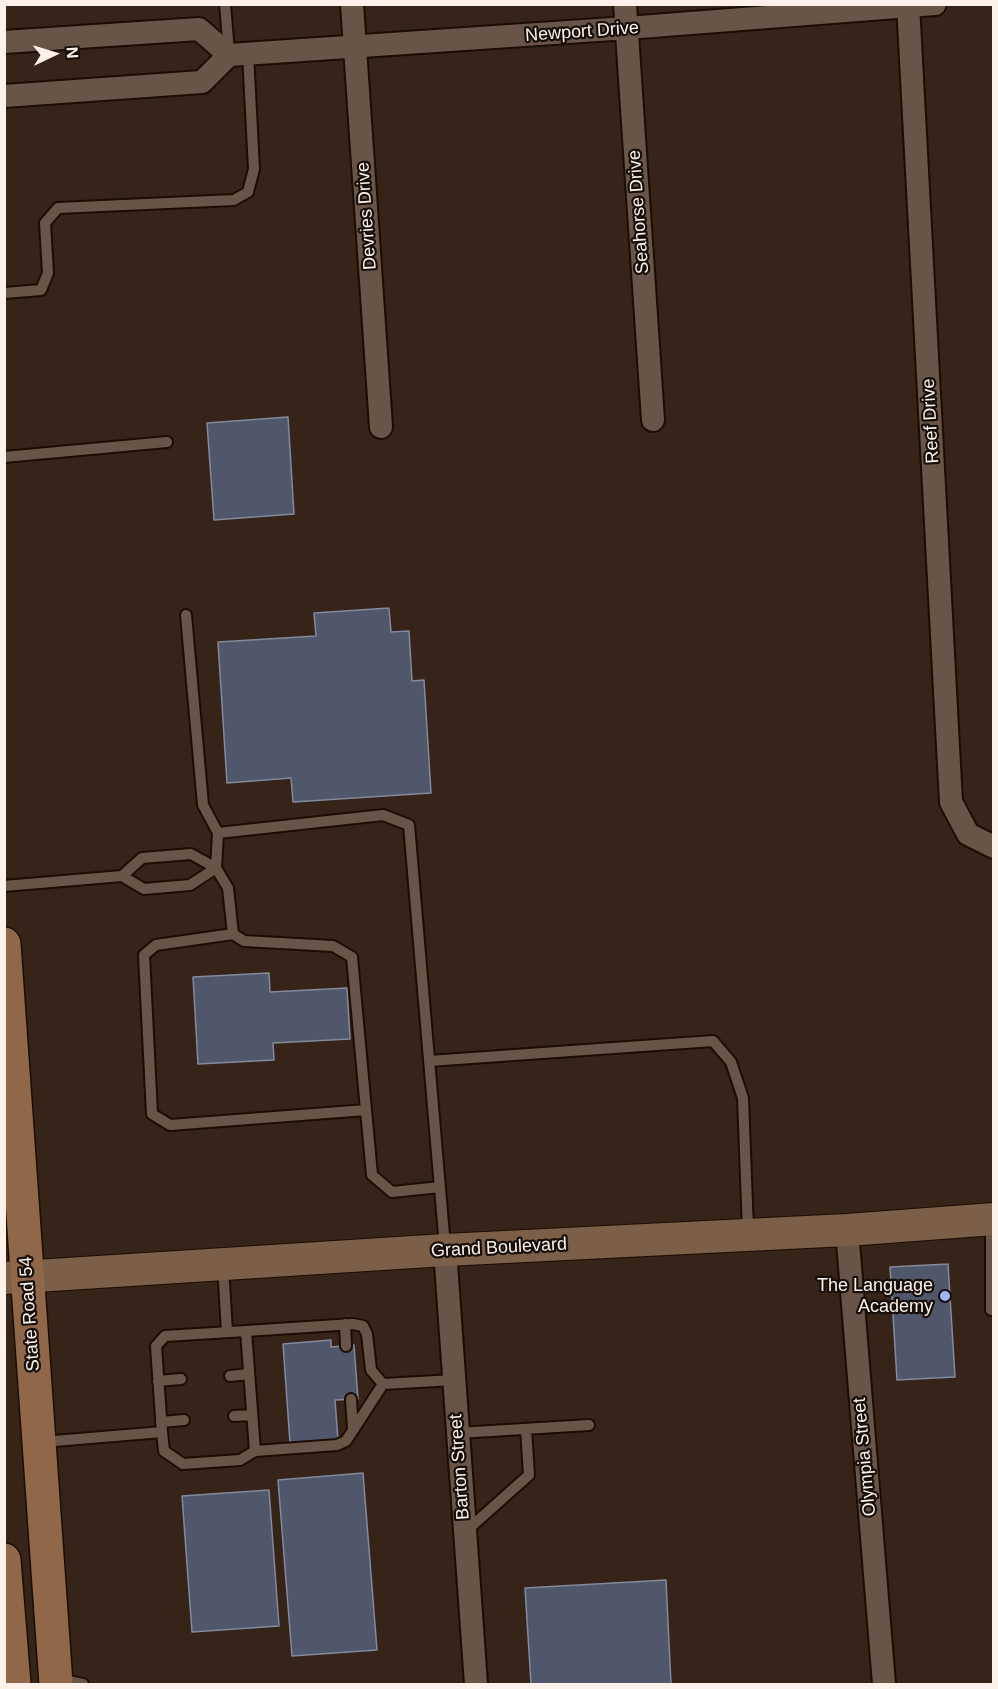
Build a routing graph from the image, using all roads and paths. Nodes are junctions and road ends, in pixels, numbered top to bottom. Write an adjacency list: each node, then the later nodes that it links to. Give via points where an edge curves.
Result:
1 (225, 4): 9 (lane)
2 (352, 4): 8 (street, Devries Drive)
3 (625, 4): 6 (street, Seahorse Drive)
4 (935, 4): 5 (street, Newport Drive)
5 (908, 5): 6 (street, Newport Drive); 18 (street, Reef Drive, via 951,802 968,834)
6 (627, 28): 8 (street, Newport Drive); 12 (street, Seahorse Drive)
7 (4, 42): 9 (street, via 199,29)
8 (355, 48): 9 (street, Newport Drive); 13 (street, Devries Drive)
9 (238, 55): 10 (street, via 202,82); 11 (lane, via 254,170 248,192 234,200 58,208 45,224 48,273 41,290)
10 (4, 96)
11 (4, 293)
12 (653, 420)
13 (381, 427)
14 (166, 442): 15 (lane)
15 (4, 457)
16 (186, 615): 17 (lane, via 203,805)
17 (218, 833): 19 (lane); 24 (lane, via 383,815 409,825)
18 (993, 847)
19 (216, 868): 20 (lane, via 190,885 144,890); 20 (lane, via 191,854 142,858); 22 (lane, via 228,888)
20 (122, 876): 21 (lane)
21 (4, 886)
22 (233, 934): 25 (lane, via 244,941 333,946 352,957); 25 (lane, via 156,945 144,955 152,1114 170,1125)
23 (4, 944): 32 (main road, State Road 54)
24 (429, 1061): 26 (lane); 29 (lane, via 713,1041 731,1062 743,1098)
25 (366, 1110): 26 (lane, via 372,1175 392,1192)
26 (440, 1187): 30 (lane)
27 (992, 1219): 28 (main road, Grand Boulevard); 33 (lane)
28 (847, 1230): 29 (main road, Grand Boulevard); 60 (street, Olympia Street)
29 (748, 1235): 30 (main road, Grand Boulevard)
30 (445, 1250): 31 (main road, Grand Boulevard); 41 (street, Barton Street)
31 (223, 1264): 32 (main road, Grand Boulevard); 36 (lane)
32 (16, 1278): 53 (main road, State Road 54)
33 (993, 1310)
34 (345, 1324): 35 (lane); 37 (lane); 43 (lane, via 363,1326 371,1370)
35 (246, 1331): 36 (lane); 38 (lane)
36 (227, 1332): 42 (lane, via 165,1336 156,1346)
37 (346, 1346)
38 (249, 1374): 39 (lane); 45 (lane)
39 (230, 1376)
40 (181, 1379): 42 (lane)
41 (454, 1380): 43 (lane); 52 (street, Barton Street)
42 (158, 1381): 49 (lane)
43 (383, 1384): 51 (lane)
44 (351, 1399): 51 (lane)
45 (252, 1415): 46 (lane); 54 (lane)
46 (234, 1416)
47 (184, 1420): 49 (lane)
48 (589, 1425): 50 (lane)
49 (162, 1427): 53 (lane); 54 (lane, via 164,1451 183,1464 240,1460)
50 (526, 1429): 52 (lane); 55 (lane, via 529,1475)
51 (353, 1430): 54 (lane, via 346,1441 337,1445)
52 (458, 1433): 55 (street, Barton Street)
53 (39, 1443): 57 (main road, State Road 54)
54 (255, 1451)
55 (465, 1532): 59 (street, Barton Street)
56 (4, 1560): 58 (main road)
57 (65, 1682)
58 (14, 1684)
59 (476, 1684)
60 (884, 1684)

